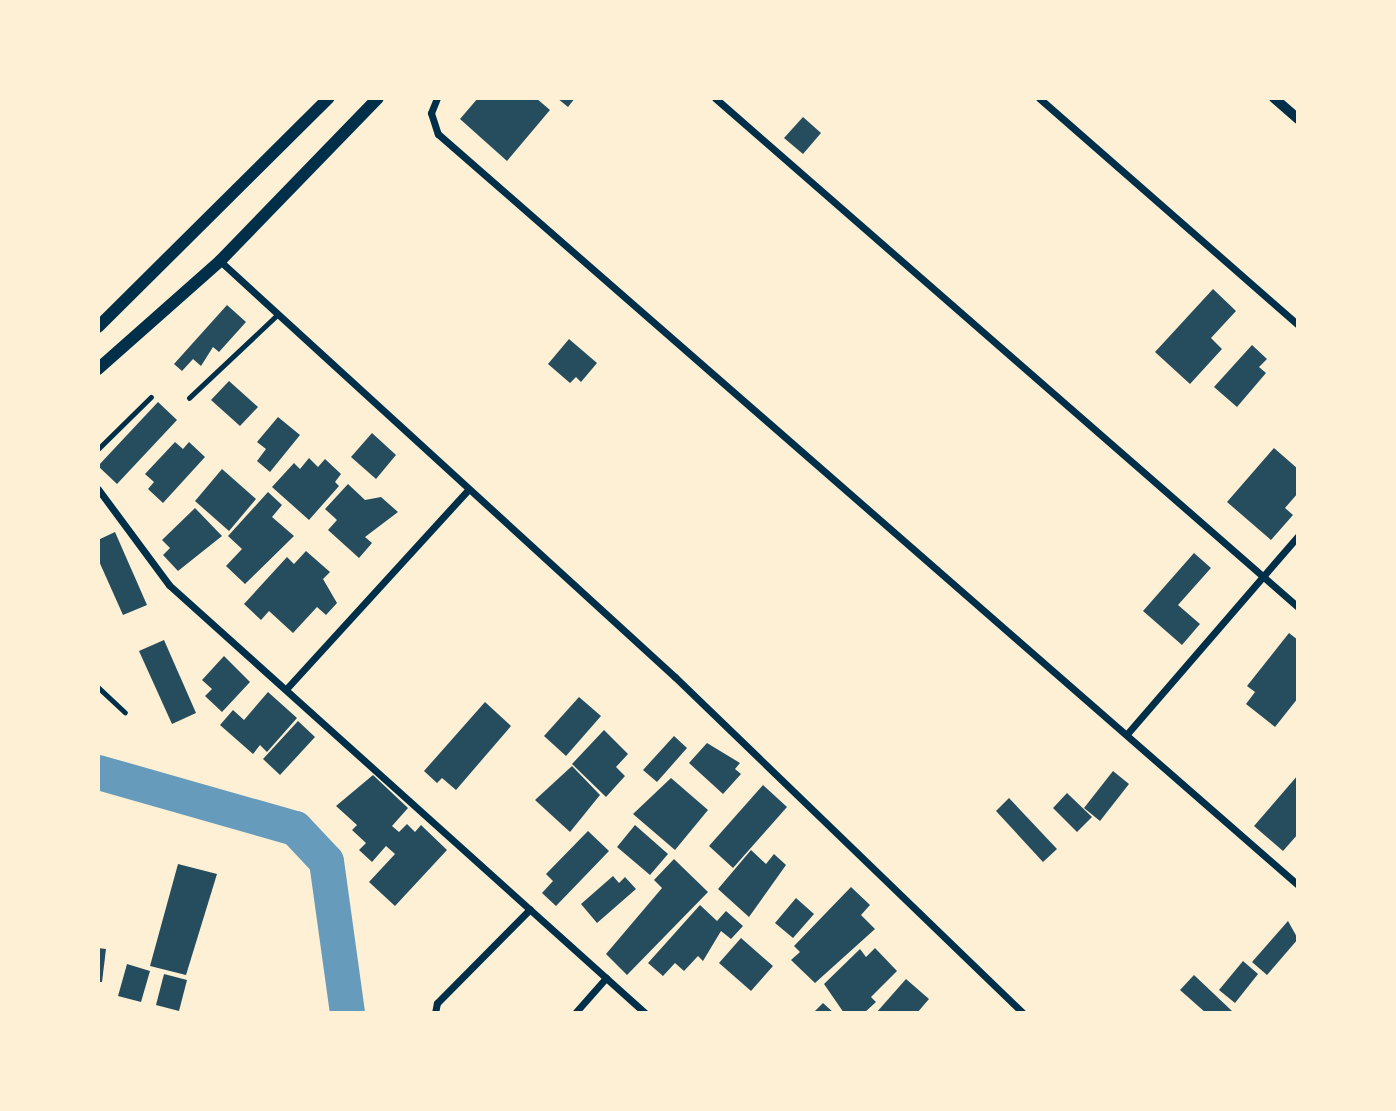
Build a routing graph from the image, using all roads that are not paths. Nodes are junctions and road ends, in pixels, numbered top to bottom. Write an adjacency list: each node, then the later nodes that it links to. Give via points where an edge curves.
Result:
1 (329, 98): 11 (main road)
2 (378, 98): 8 (main road)
3 (437, 98): 24 (street, via 430,113 438,134)
4 (715, 98): 19 (street)
5 (1039, 98): 10 (street)
6 (1274, 98): 7 (street)
7 (1298, 119)
8 (220, 261): 9 (street); 12 (main road)
9 (278, 314): 14 (lane); 17 (street)
10 (1298, 325)
11 (98, 327)
12 (100, 363)
13 (151, 397): 15 (lane)
14 (189, 398)
15 (98, 449)
16 (98, 489): 22 (street, via 169,585)
17 (468, 489): 22 (street); 31 (street, via 837,829)
18 (1298, 536): 19 (street)
19 (1263, 577): 20 (street); 24 (street)
20 (1298, 607)
21 (98, 687): 23 (lane)
22 (288, 687): 26 (street)
23 (125, 712)
24 (1127, 734): 25 (street)
25 (1298, 885)
26 (530, 909): 27 (street); 28 (street, via 437,1003)
27 (606, 978): 29 (street); 30 (street)
28 (435, 1013)
29 (575, 1013)
30 (645, 1013)
31 (1023, 1013)

